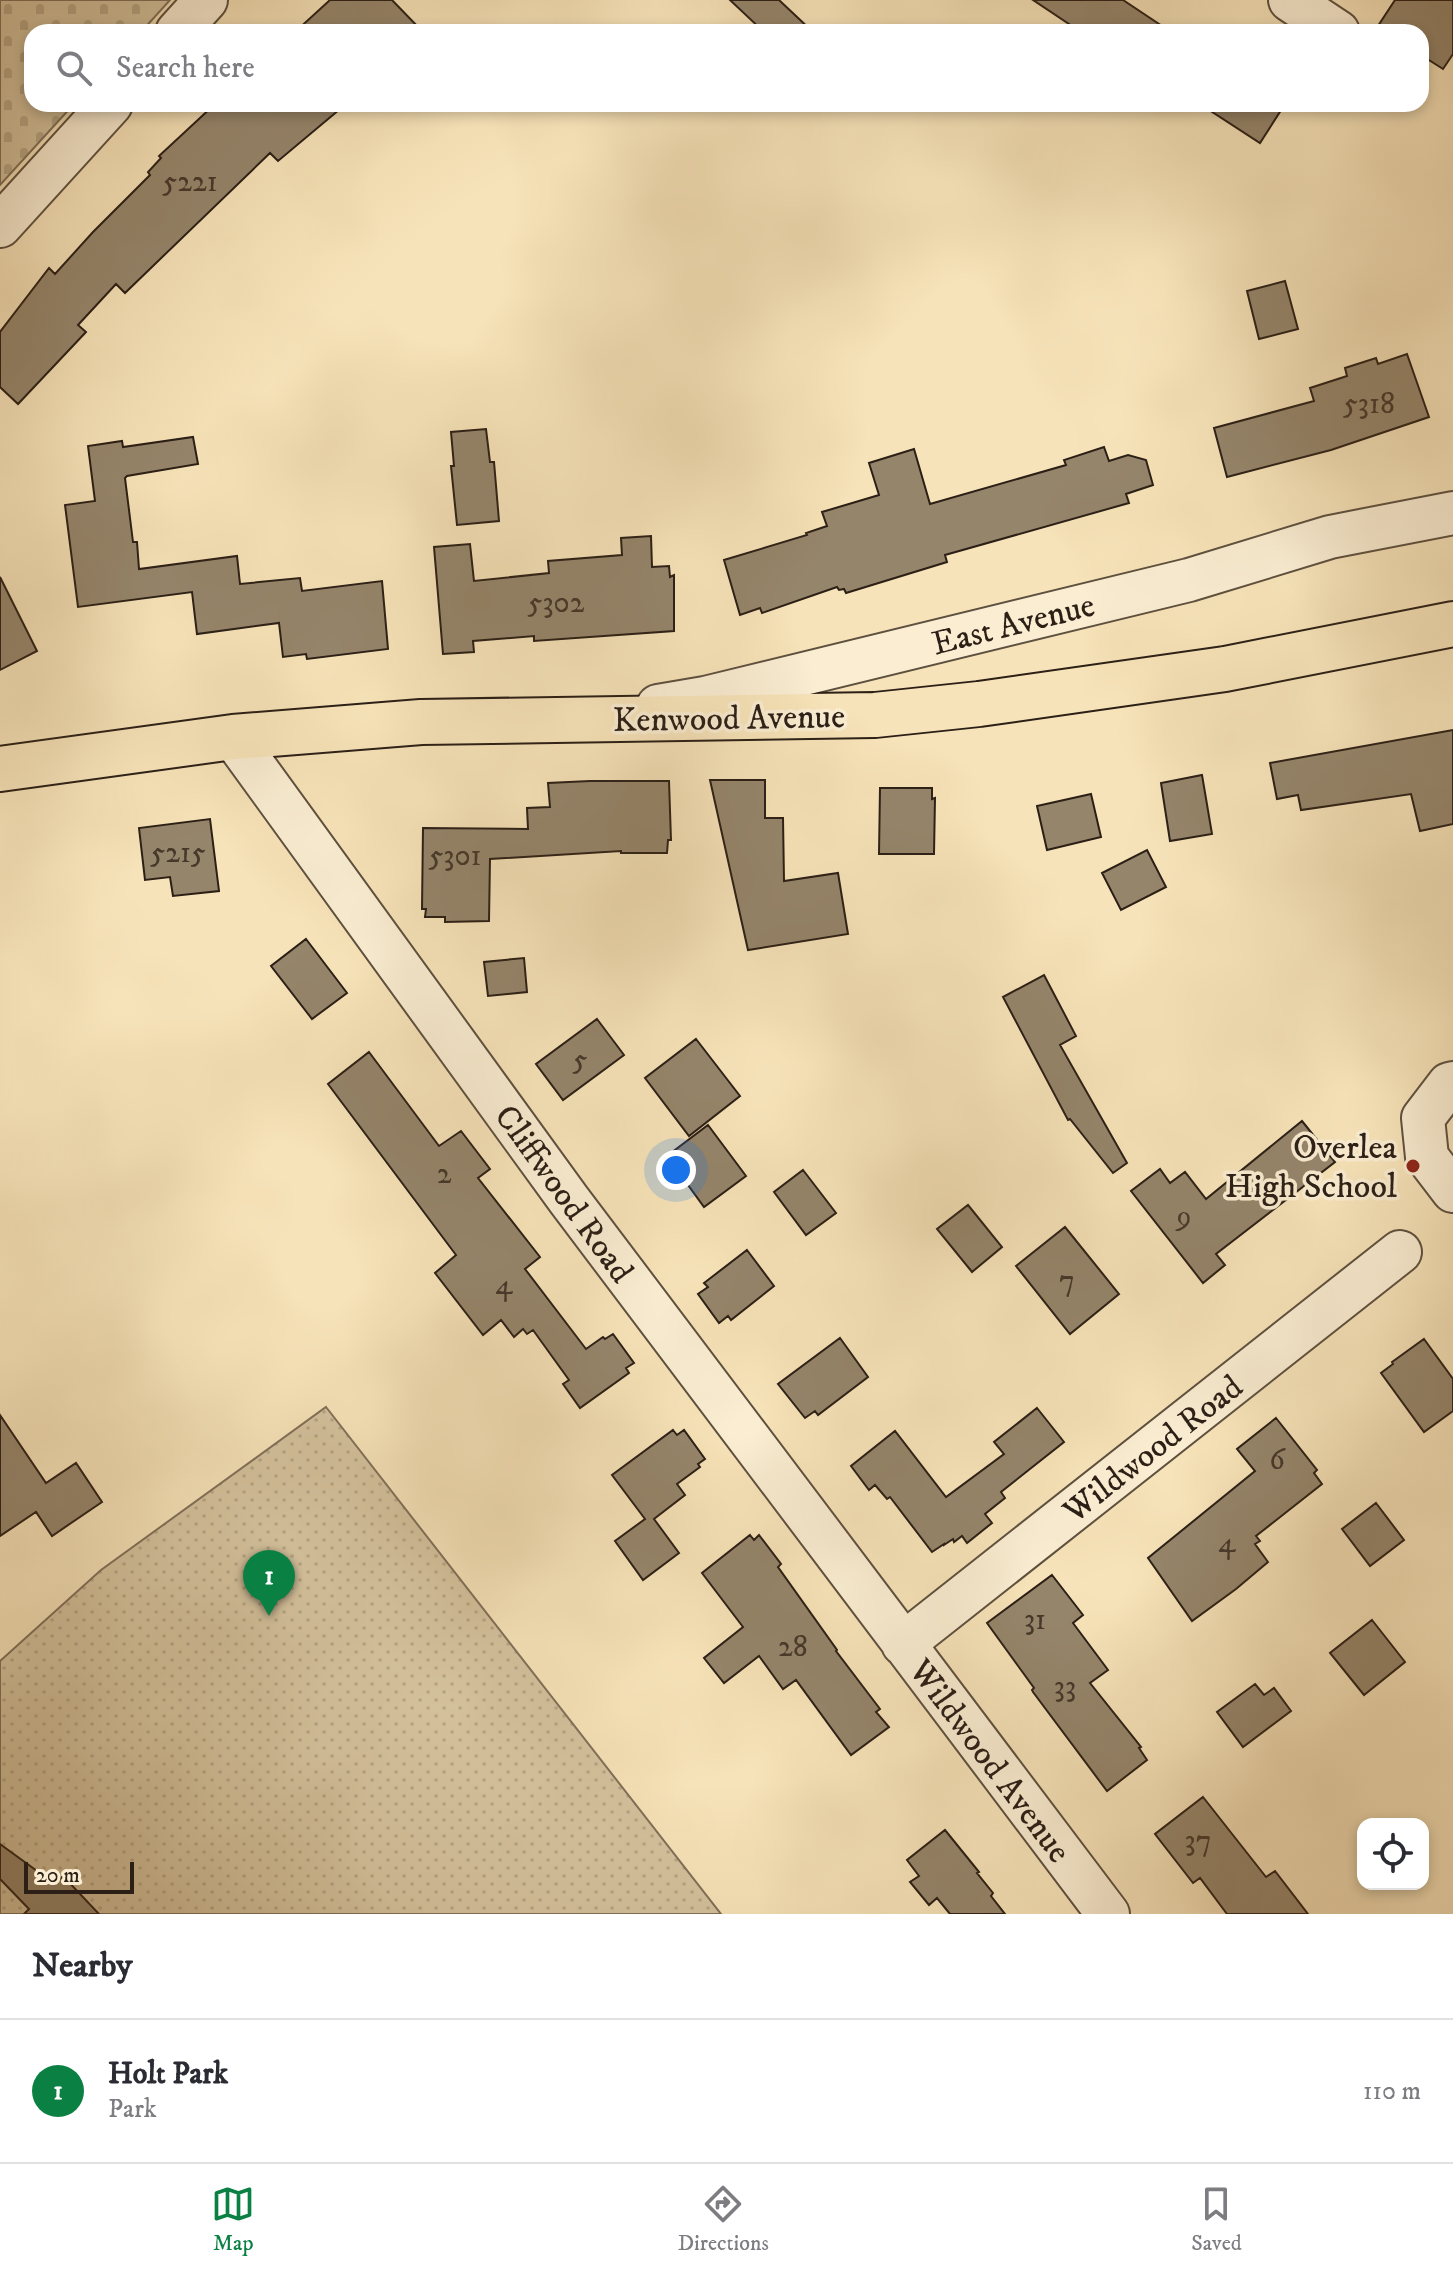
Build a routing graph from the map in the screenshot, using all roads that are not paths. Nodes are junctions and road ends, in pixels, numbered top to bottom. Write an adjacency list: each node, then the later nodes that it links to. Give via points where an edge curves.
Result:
1 (206, 0): 3 (street)
2 (1290, 0): 4 (street)
3 (184, 24)
4 (1326, 24)
5 (104, 112): 6 (street)
6 (0, 226)
7 (1452, 518): 9 (street, East Avenue, via 1330,537 1189,580 705,698)
8 (1453, 624): 9 (main road, Kenwood Avenue, via 1225,669 979,704 875,715)
9 (572, 719): 10 (main road, Kenwood Avenue, via 421,722)
10 (233, 737): 11 (main road, Kenwood Avenue); 15 (street, Cliffwood Road, via 569,1200)
11 (0, 769)
12 (1453, 1083): 13 (street, via 1423,1118 1427,1157)
13 (1453, 1191)
14 (1400, 1252): 15 (street, Wildwood Road)
15 (903, 1644): 16 (street, Wildwood Avenue)
16 (1108, 1914)

